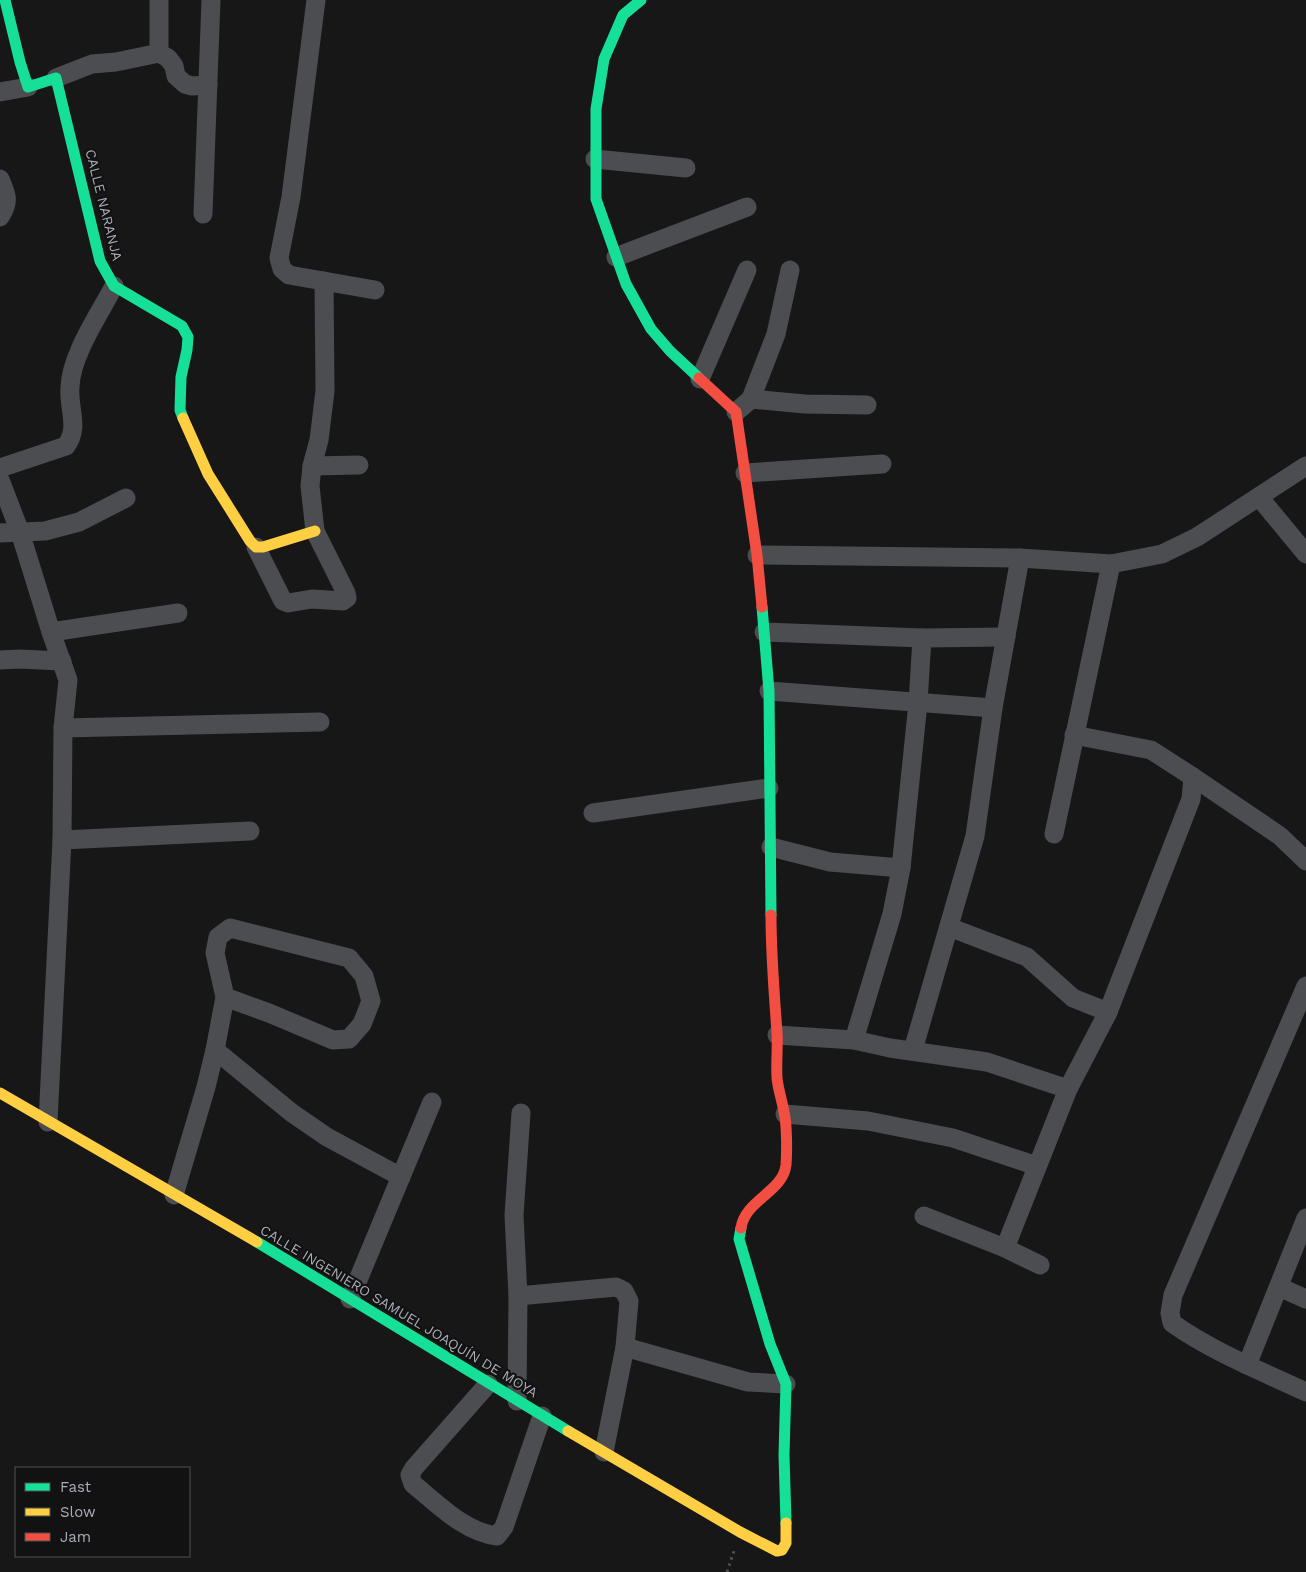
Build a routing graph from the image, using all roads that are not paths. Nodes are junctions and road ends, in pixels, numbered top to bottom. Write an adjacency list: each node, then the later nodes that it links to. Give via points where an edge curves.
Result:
1 (5, 0): 9 (street)
2 (160, 0): 6 (street)
3 (211, 0): 8 (street)
4 (316, 0): 20 (street, via 291,197 279,258 282,269 289,275)
5 (640, 0): 11 (street, via 623,15 604,59 596,110)
6 (159, 53): 7 (street, via 92,64); 8 (street, via 168,58 176,76 185,84)
7 (56, 78): 9 (street); 21 (street, CALLE NARANJA, via 100,261)
8 (208, 85): 15 (street)
9 (28, 87): 10 (street)
10 (0, 92)
11 (595, 159): 12 (street); 17 (street, via 596,199)
12 (686, 168)
13 (0, 178): 16 (street, via 6,191 7,208)
14 (747, 207): 17 (street)
15 (203, 214)
16 (0, 218)
17 (616, 257): 23 (street, via 626,284 651,329)
18 (747, 270): 23 (street)
19 (790, 270): 24 (street, via 776,334)
20 (324, 281): 22 (street); 29 (street, via 325,391)
21 (114, 286): 31 (street, via 76,358 70,387 74,429 71,439 66,446); 39 (street, via 182,326 188,337 181,377 180,410 208,474)
22 (375, 290)
23 (700, 380): 26 (street)
24 (751, 399): 25 (street); 26 (street)
25 (867, 405)
26 (736, 412): 32 (street)
27 (882, 464): 32 (street)
28 (360, 465): 29 (street)
29 (312, 466): 36 (street, via 310,486)
30 (1306, 466): 34 (street)
31 (0, 468)
32 (746, 473): 41 (street)
33 (0, 480): 37 (street)
34 (1258, 497): 40 (street); 43 (street, via 1197,537 1162,554)
35 (126, 498): 37 (street, via 79,522 45,531)
36 (314, 531): 39 (street, via 263,548); 39 (street, via 346,593 343,601 283,601)
37 (20, 532): 38 (street); 45 (street)
38 (0, 533)
39 (256, 546)
40 (1306, 554)
41 (757, 555): 42 (street); 46 (street)
42 (1020, 558): 43 (street); 47 (street)
43 (1111, 564): 56 (street)
44 (178, 613): 45 (street)
45 (51, 632): 50 (street)
46 (764, 632): 48 (street); 51 (street)
47 (1006, 637): 48 (street); 53 (street)
48 (922, 638): 52 (street)
49 (0, 660): 50 (street)
50 (62, 661): 55 (street, via 68,680)
51 (769, 691): 52 (street); 58 (street)
52 (918, 703): 53 (street); 65 (street)
53 (993, 708): 66 (street, via 975,836)
54 (320, 722): 55 (street)
55 (63, 728): 62 (street)
56 (1074, 735): 57 (street, via 1151,750); 61 (street)
57 (1194, 777): 64 (street, via 1280,836); 69 (street, via 1191,799)
58 (769, 788): 59 (street); 63 (street)
59 (593, 812)
60 (250, 831): 62 (street)
61 (1054, 834)
62 (62, 840): 79 (street)
63 (771, 847): 65 (street, via 830,862); 70 (street, via 771,953)
64 (1306, 861)
65 (901, 868): 71 (street, via 892,914)
66 (949, 927): 69 (street, via 1027,957 1073,998); 73 (street)
67 (1306, 986): 92 (street, via 1173,1295 1170,1312 1172,1323 1186,1333)
68 (225, 997): 68 (street, via 215,953 218,937 230,928 349,958 364,976 371,1002 362,1024 349,1039 333,1040); 72 (street)
69 (1108, 1012): 74 (street)
70 (777, 1034): 71 (street); 78 (street, via 777,1079)
71 (854, 1040): 73 (street)
72 (215, 1050): 81 (street, via 292,1113 327,1137); 82 (street)
73 (913, 1050): 74 (street, via 987,1062)
74 (1068, 1088): 80 (street)
75 (0, 1093): 79 (street, CALLE INGENIERO SAMUEL JOAQUÍN DE MOYA)
76 (432, 1102): 81 (street)
77 (521, 1113): 88 (street, via 514,1215)
78 (785, 1114): 80 (street, via 868,1120 954,1138); 94 (street, via 786,1165 783,1176 742,1221 739,1240 770,1344)
79 (48, 1122): 82 (street, CALLE INGENIERO SAMUEL JOAQUÍN DE MOYA)
80 (1038, 1166): 85 (street)
81 (401, 1177): 89 (street)
82 (174, 1195): 89 (street, CALLE INGENIERO SAMUEL JOAQUÍN DE MOYA)
83 (924, 1216): 85 (street)
84 (1306, 1218): 87 (street)
85 (1005, 1248): 86 (street)
86 (1040, 1265)
87 (1279, 1287): 90 (street); 92 (street)
88 (518, 1296): 91 (street, via 616,1287 624,1291 629,1301); 96 (street)
89 (350, 1298): 93 (street, CALLE INGENIERO SAMUEL JOAQUÍN DE MOYA)
90 (1306, 1299)
91 (625, 1347): 94 (street, via 748,1382); 98 (street)
92 (1248, 1365): 95 (street)
93 (488, 1384): 96 (street, CALLE INGENIERO SAMUEL JOAQUÍN DE MOYA); 97 (street, via 410,1475 413,1484 457,1520 485,1534 497,1536 504,1527)
94 (786, 1384): 98 (street, CALLE INGENIERO SAMUEL JOAQUÍN DE MOYA, via 786,1543 782,1550 777,1551 740,1532)
95 (1306, 1392)
96 (517, 1401): 97 (street, CALLE INGENIERO SAMUEL JOAQUÍN DE MOYA)
97 (542, 1416): 98 (street, CALLE INGENIERO SAMUEL JOAQUÍN DE MOYA)
98 (604, 1452)

